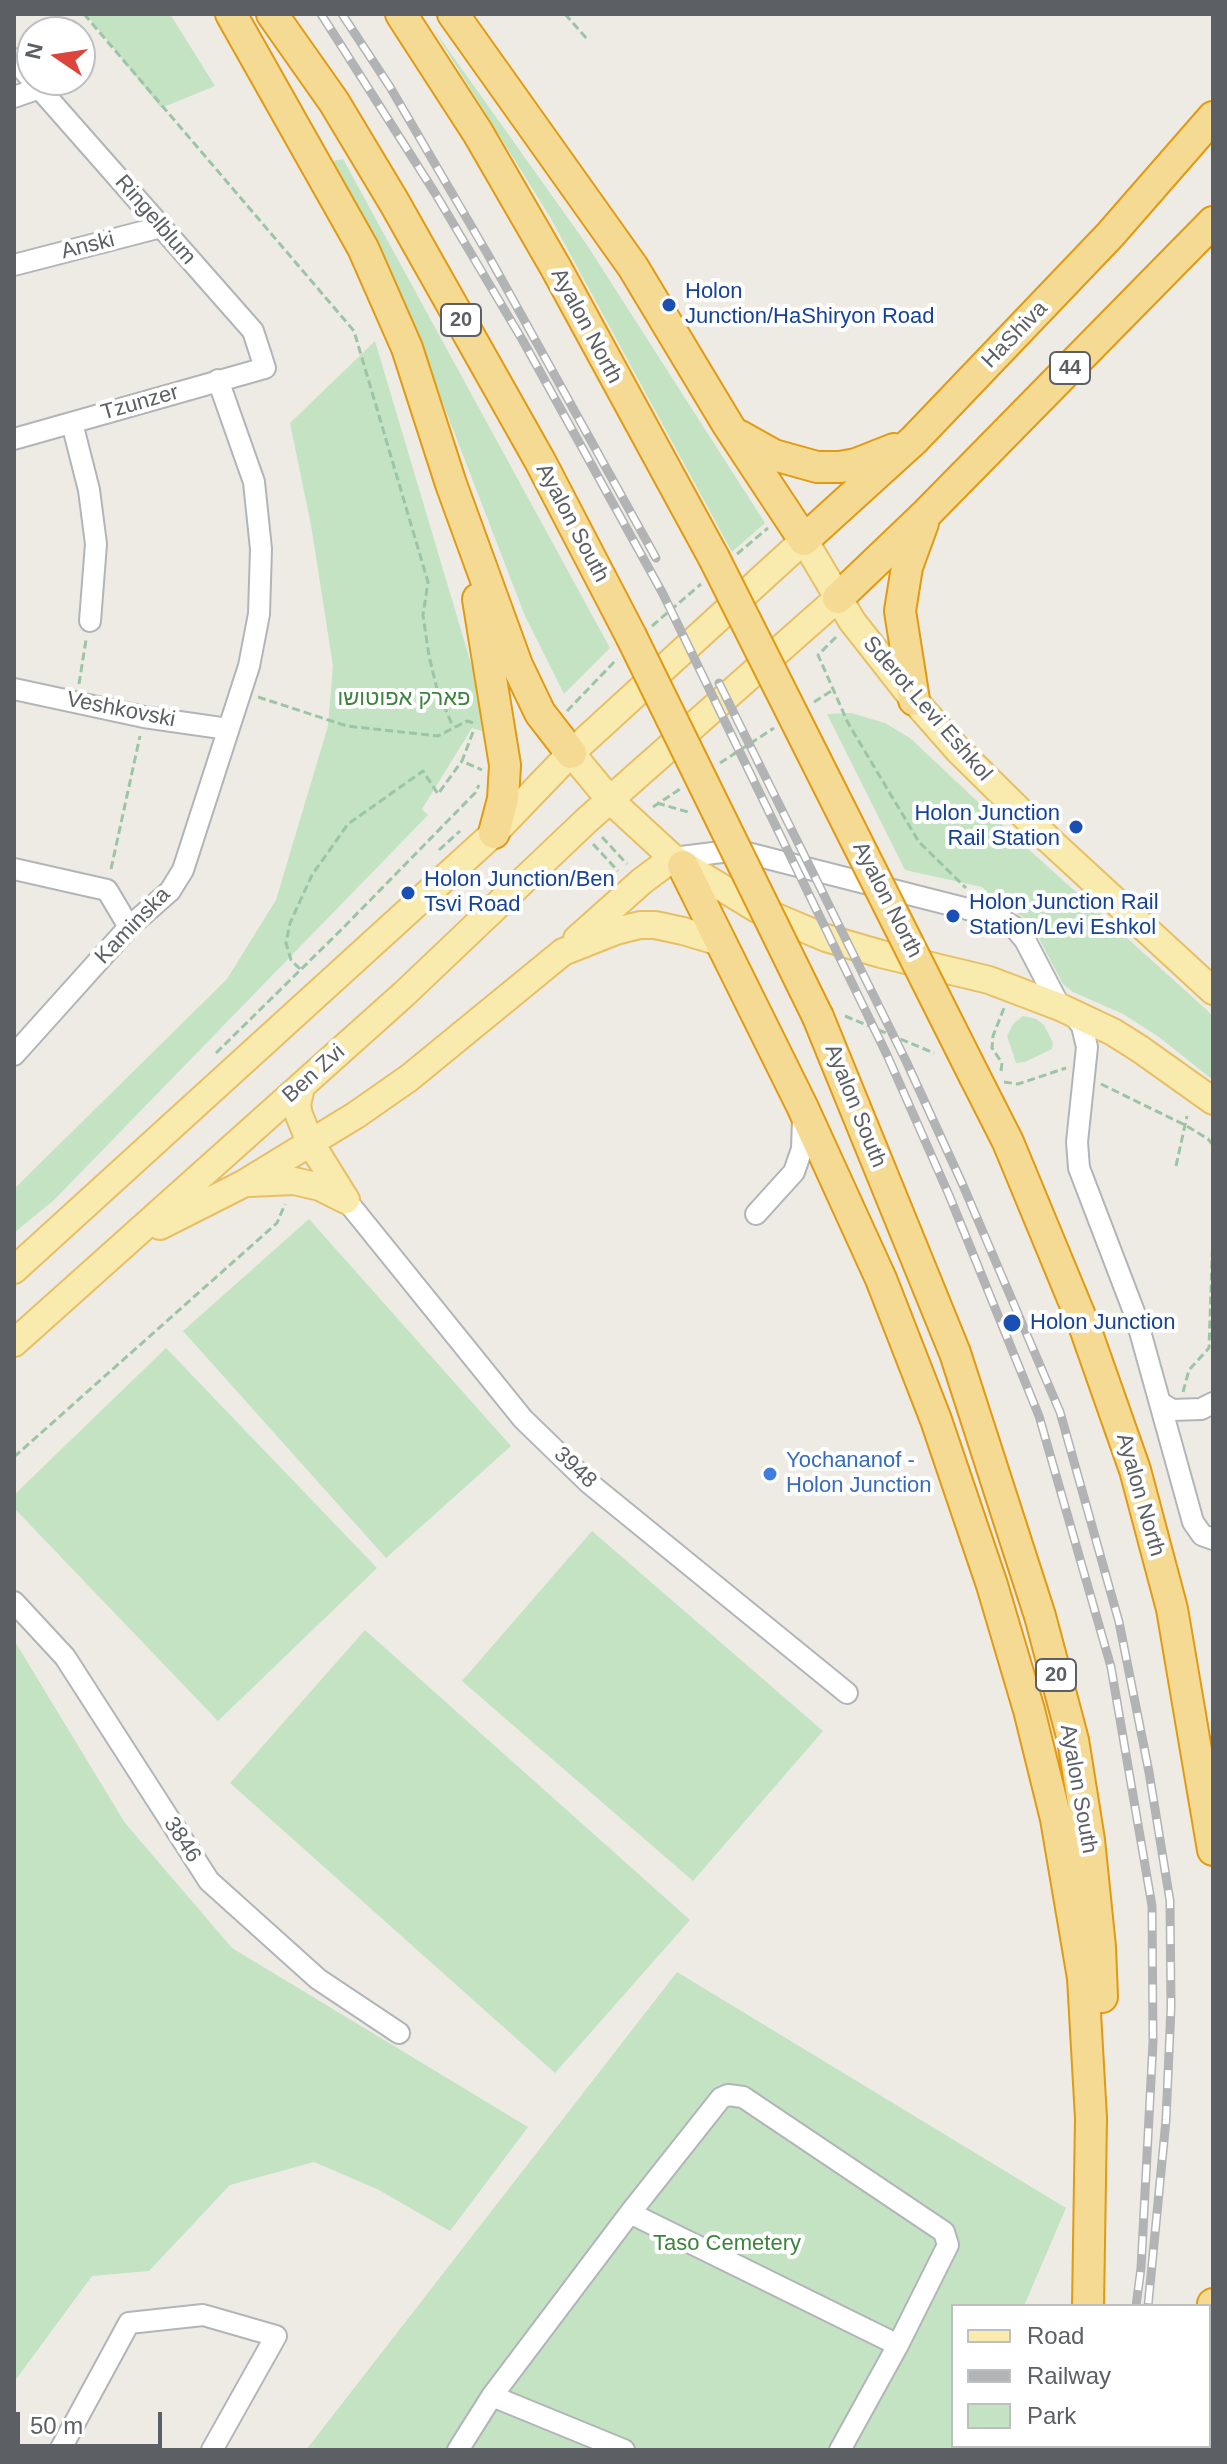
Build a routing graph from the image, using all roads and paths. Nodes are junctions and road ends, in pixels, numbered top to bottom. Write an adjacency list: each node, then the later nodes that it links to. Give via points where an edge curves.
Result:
1 (84, 14): 35 (path, via 354,331 428,582 423,615 429,656)
2 (231, 14): 19 (highway, via 363,248 407,348)
3 (272, 14): 26 (highway, Ayalon South / 20, via 334,102 394,202 540,461)
4 (401, 14): 23 (highway, Ayalon North, via 556,268)
5 (453, 14): 16 (highway, via 633,267)
6 (565, 14): 7 (path)
7 (588, 40)
8 (46, 96): 11 (street, Ringelblum)
9 (1213, 117): 18 (highway, HaShiva, via 1110,235)
10 (1213, 222): 21 (highway, 44)
11 (161, 227): 12 (street, Anski); 13 (street, Ringelblum, via 253,331)
12 (14, 265)
13 (265, 368): 14 (street, Tzunzer)
14 (218, 380): 15 (street, Tzunzer); 29 (street, Kaminska, via 254,482 261,549 259,614)
15 (72, 423): 17 (street, Tzunzer); 25 (street, via 96,544)
16 (728, 425): 18 (highway, via 774,455 817,467 856,464); 20 (highway)
17 (14, 439)
18 (914, 440): 22 (highway, HaShiva)
19 (451, 484): 37 (highway, via 517,665); 41 (highway, via 490,662)
20 (786, 513): 22 (highway); 23 (path)
21 (927, 513): 24 (highway, 44); 30 (highway, via 901,597)
22 (804, 540): 24 (main road, Sderot Levi Eshkol); 38 (main road)
23 (717, 565): 26 (path); 65 (highway, Ayalon North, bridge)
24 (845, 610): 28 (path, via 818,655); 30 (main road, Sderot Levi Eshkol); 43 (main road, 44)
25 (90, 621): 31 (path)
26 (633, 640): 37 (path); 61 (highway, Ayalon South / 20, bridge)
27 (14, 689): 31 (street, Veshkovski)
28 (833, 690): 32 (path); 53 (path, via 919,842)
29 (241, 692): 35 (path, via 347,726 438,736); 36 (street, Kaminska)
30 (914, 700): 59 (main road, Sderot Levi Eshkol, via 986,779)
31 (76, 702): 33 (street, Veshkovski)
32 (808, 706)
33 (144, 717): 36 (street, Veshkovski); 52 (path)
34 (783, 722): 40 (path)
35 (453, 727): 39 (path, via 467,721 476,724)
36 (228, 729): 54 (street, Kaminska, via 183,870 170,891)
37 (552, 729): 38 (highway)
38 (571, 753): 43 (main road); 47 (main road)
39 (462, 761): 41 (path); 58 (path, via 438,794 423,771 348,824 312,875 290,923 286,943)
40 (720, 763)
41 (495, 768): 47 (highway, via 503,799); 55 (path)
42 (682, 787): 44 (path)
43 (610, 800): 45 (main road, Ben Zvi); 49 (main road)
44 (657, 803)
45 (578, 828): 51 (path); 66 (main road, Ben Zvi)
46 (462, 830): 48 (path)
47 (494, 833): 80 (main road)
48 (431, 858)
49 (678, 862): 51 (main road); 53 (street, via 714,852 747,853); 56 (highway); 60 (main road, via 802,929 989,980)
50 (14, 869): 52 (street)
51 (634, 889): 57 (main road)
52 (107, 890): 54 (street)
53 (990, 915): 60 (street, via 1018,931)
54 (129, 927): 62 (street, Kaminska)
55 (343, 928)
56 (723, 943): 57 (main road, via 640,925); 68 (highway)
57 (563, 952): 71 (main road, via 409,1078)
58 (301, 971)
59 (1213, 991)
60 (1066, 1011): 64 (street, via 1082,1026 1087,1047); 67 (main road, via 1113,1032)
61 (828, 1015): 63 (path); 92 (highway, Ayalon South / 20, via 960,1368 1040,1616 1073,1740 1100,1947 1104,2085 1101,2202)
62 (14, 1055)
63 (940, 1055)
64 (1084, 1074): 65 (path, via 1066,1067 1018,1084); 70 (path); 83 (street, via 1079,1168 1136,1317)
65 (987, 1078): 89 (highway, Ayalon North, via 1135,1470 1172,1609)
66 (301, 1087): 71 (main road, via 297,1105); 79 (main road, Ben Zvi)
67 (1213, 1101)
68 (802, 1106): 76 (street, via 798,1161); 93 (highway, via 881,1279 936,1420 992,1585 1056,1819 1083,1978 1091,2118)
69 (1187, 1116): 70 (path)
70 (1185, 1125): 72 (path); 73 (path)
71 (310, 1142): 74 (main road); 75 (main road)
72 (1213, 1145)
73 (1176, 1166)
74 (243, 1184): 75 (main road, via 294,1181); 79 (main road)
75 (346, 1200): 88 (street, 3948, via 523,1419 589,1483)
76 (756, 1214)
77 (277, 1223): 85 (path)
78 (1213, 1232): 82 (path, via 1209,1348 1189,1370)
79 (128, 1242): 81 (main road, Ben Zvi)
80 (14, 1270)
81 (14, 1343)
82 (1183, 1393)
83 (1161, 1403): 84 (street, via 1172,1410); 86 (street, via 1193,1522 1202,1535)
84 (1213, 1403)
85 (14, 1457)
86 (1213, 1539)
87 (14, 1602): 90 (street, 3846, via 65,1657 209,1881 318,1979)
88 (847, 1693)
89 (1213, 1850)
90 (399, 2033)
91 (630, 2213): 94 (street); 94 (street, via 721,2098 743,2097 944,2232 948,2245); 95 (street)
92 (1089, 2304)
93 (1089, 2304)
94 (898, 2345): 100 (street)
95 (492, 2396): 98 (street); 99 (street)
96 (60, 2450): 97 (street, via 129,2323 203,2315 276,2336)
97 (212, 2450)
98 (458, 2450)
99 (624, 2450)
100 (840, 2450)

